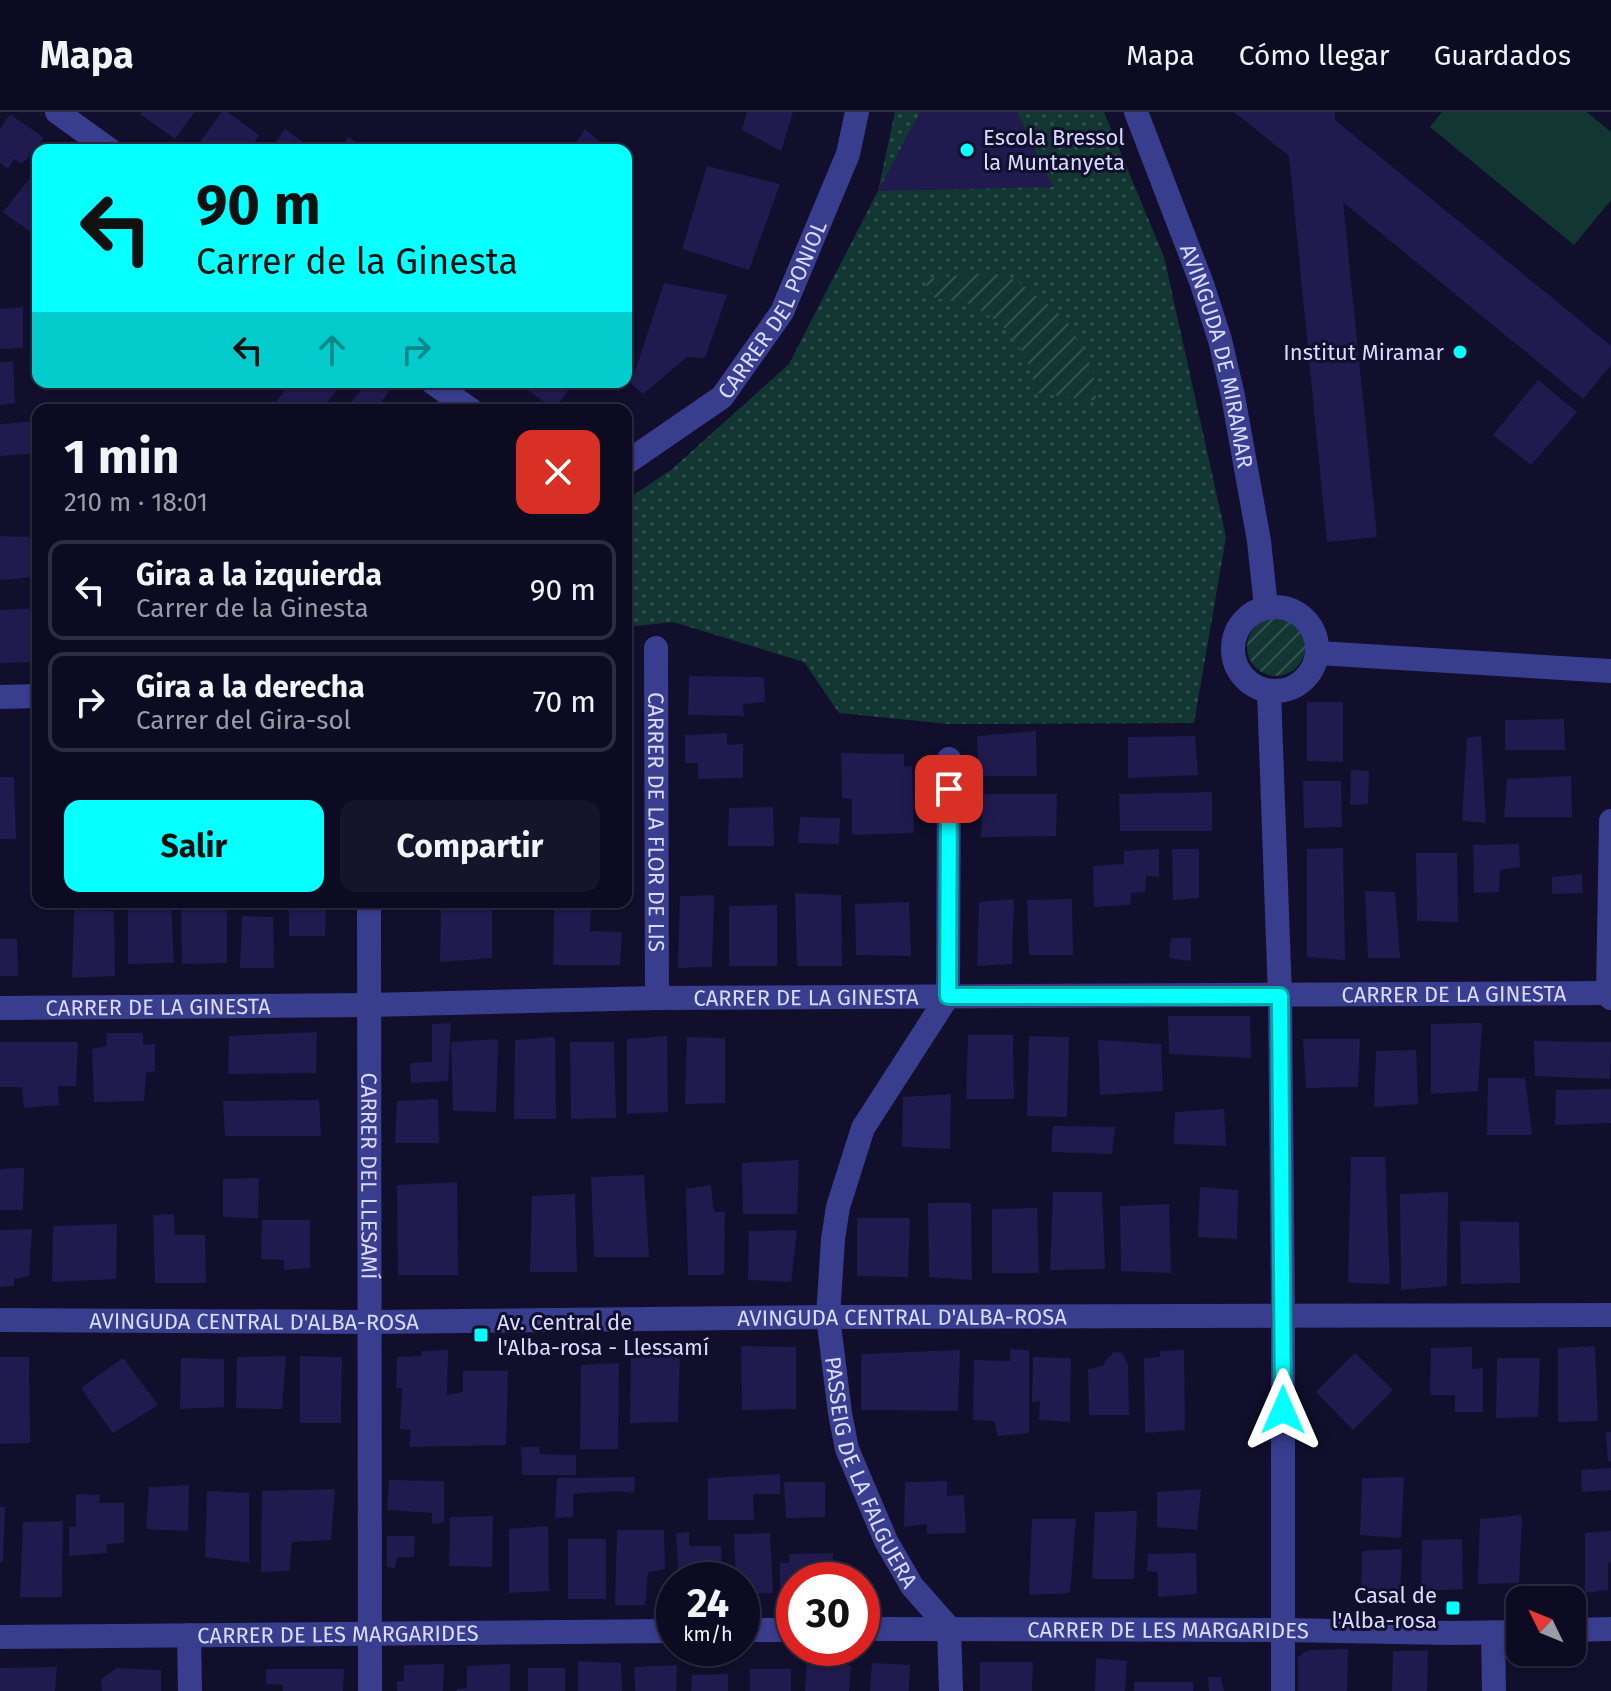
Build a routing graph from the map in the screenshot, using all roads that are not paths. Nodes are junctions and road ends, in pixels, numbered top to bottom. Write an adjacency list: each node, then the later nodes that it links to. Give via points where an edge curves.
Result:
1 (57, 112): 4 (street)
2 (857, 112): 7 (street, CARRER DEL PONIOL, via 848,154 782,312 722,397)
3 (1136, 112): 8 (street, AVINGUDA DE MIRAMAR, via 1220,340 1259,541)
4 (102, 144)
5 (440, 388): 6 (street)
6 (463, 404)
7 (632, 459)
8 (1266, 607): 10 (street, via 1286,607 1303,616 1315,633); 12 (street, via 1241,623 1232,651 1243,678)
9 (656, 648): 21 (street, CARRER DE LA FLOR DE LIS)
10 (1318, 653): 11 (street); 12 (street, via 1307,678 1296,687)
11 (1611, 671)
12 (1269, 691): 20 (street)
13 (32, 696): 14 (street)
14 (0, 697)
15 (949, 759): 19 (street)
16 (1611, 821): 18 (street)
17 (369, 908): 22 (street, CARRER DEL LLESAMÍ)
18 (1610, 995): 20 (street, CARRER DE LA GINESTA)
19 (948, 996): 20 (street, CARRER DE LA GINESTA); 21 (street, CARRER DE LA GINESTA); 26 (street, PASSEIG DE LA FALGUERA, via 863,1128 836,1217)
20 (1280, 996): 24 (street)
21 (657, 998): 22 (street, CARRER DE LA GINESTA)
22 (369, 1005): 23 (street, CARRER DE LA GINESTA); 28 (street, CARRER DEL LLESAMÍ)
23 (0, 1008)
24 (1283, 1315): 25 (street, AVINGUDA CENTRAL D'ALBA-ROSA); 26 (street, AVINGUDA CENTRAL D'ALBA-ROSA); 32 (street)
25 (1611, 1315)
26 (828, 1317): 28 (street, AVINGUDA CENTRAL D'ALBA-ROSA); 29 (street, PASSEIG DE LA FALGUERA, via 847,1449 886,1541 912,1586)
27 (0, 1320): 28 (street, AVINGUDA CENTRAL D'ALBA-ROSA)
28 (370, 1322): 37 (street, CARRER DEL LLESAMÍ)
29 (949, 1628): 30 (street, CARRER DE LES MARGARIDES); 32 (street, CARRER DE LES MARGARIDES); 42 (street)
30 (880, 1629)
31 (1611, 1629): 33 (street)
32 (1284, 1630): 35 (street, CARRER DE LES MARGARIDES); 43 (street)
33 (1586, 1630)
34 (656, 1631): 37 (street, CARRER DE LES MARGARIDES)
35 (1493, 1633): 36 (street, CARRER DE LES MARGARIDES); 44 (street)
36 (1506, 1633)
37 (369, 1634): 38 (street, CARRER DE LES MARGARIDES); 41 (street, CARRER DEL LLESAMÍ)
38 (189, 1635): 39 (street, CARRER DE LES MARGARIDES); 40 (street)
39 (0, 1637)
40 (190, 1691)
41 (370, 1691)
42 (951, 1691)
43 (1283, 1691)
44 (1494, 1691)

